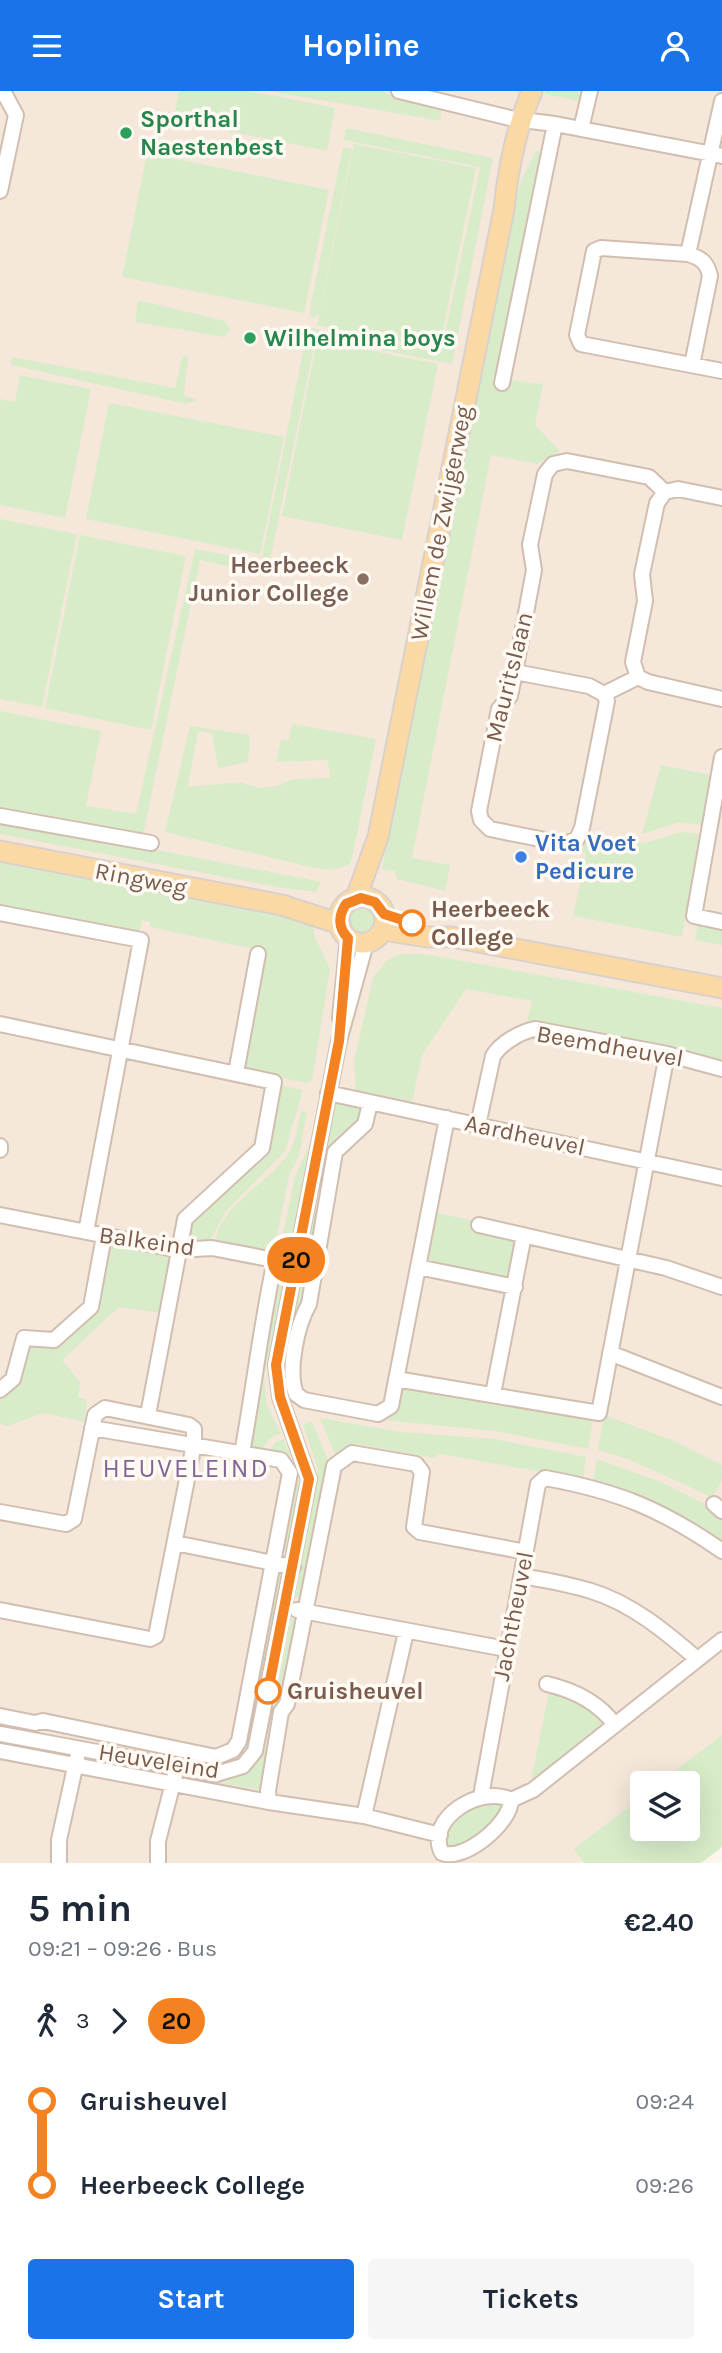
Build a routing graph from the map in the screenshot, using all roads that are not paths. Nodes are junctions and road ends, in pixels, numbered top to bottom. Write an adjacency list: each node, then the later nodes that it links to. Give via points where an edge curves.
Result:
1 (4, 91): 12 (street, via 16,115)
2 (399, 91): 6 (street)
3 (532, 91): 8 (main road, Willem de Zwijgerweg)
4 (541, 91): 8 (main road, Willem de Zwijgerweg)
5 (590, 91): 10 (street)
6 (454, 97): 8 (street)
7 (722, 101): 11 (street)
8 (525, 121): 9 (street); 28 (main road, Willem de Zwijgerweg, via 508,176)
9 (555, 124): 10 (street); 16 (street, Willem de Zwijgerweg)
10 (581, 129): 11 (street)
11 (717, 155): 13 (street)
12 (0, 191)
13 (688, 254): 14 (street, via 701,258 710,276); 14 (street, via 594,251 577,335 581,344)
14 (692, 365): 15 (street)
15 (722, 371)
16 (502, 383)
17 (664, 492): 18 (street, Mauritslaan, via 678,489); 19 (street, Mauritslaan, via 649,477 567,461 553,464 545,474 530,545 534,570); 20 (street, via 657,503 642,574 645,601 633,662)
18 (722, 498)
19 (515, 672): 21 (street, via 589,686); 21 (street, Mauritslaan, via 510,696 499,709 479,811 489,829 565,844 576,839 607,701)
20 (638, 677): 21 (street); 22 (street)
21 (604, 694)
22 (722, 699)
23 (722, 757): 29 (street, via 694,916)
24 (0, 815): 25 (street)
25 (151, 843)
26 (0, 851): 28 (main road, Ringweg, via 282,905 301,903)
27 (0, 913): 33 (street, via 141,940)
28 (362, 920): 31 (main road, Ringweg); 37 (street, Heuveleind)
29 (722, 922)
30 (258, 954): 36 (street)
31 (722, 988)
32 (0, 1024): 33 (street)
33 (122, 1049): 36 (street); 45 (street)
34 (667, 1054): 35 (street, Beemdheuvel); 40 (street, Beemdheuvel, via 535,1029 524,1031 493,1056); 41 (street)
35 (722, 1069)
36 (236, 1073): 48 (street, via 274,1082 262,1148 186,1219)
37 (328, 1093): 38 (street, Aardheuvel); 51 (street, Heuveleind)
38 (370, 1103): 39 (street, Aardheuvel); 56 (street, via 365,1124 335,1152 292,1384 304,1400 378,1414 391,1406)
39 (447, 1118): 40 (street, Aardheuvel); 52 (street)
40 (478, 1125): 41 (street, Aardheuvel)
41 (647, 1161): 42 (street, Aardheuvel); 50 (street)
42 (722, 1178)
43 (0, 1215): 45 (street, Balkeind)
44 (479, 1225): 46 (street)
45 (86, 1232): 47 (street, Balkeind)
46 (524, 1235): 50 (street); 53 (street)
47 (104, 1236): 48 (street, Balkeind); 57 (street, via 91,1307 54,1340 24,1338 13,1379)
48 (179, 1250): 49 (street, Balkeind, via 212,1248); 60 (street)
49 (275, 1259): 51 (street, Balkeind); 63 (street)
50 (628, 1259): 54 (street); 55 (street)
51 (295, 1264): 69 (street, Heuveleind, via 276,1365 280,1397 309,1479)
52 (418, 1267): 53 (street); 56 (street)
53 (515, 1287): 58 (street)
54 (722, 1287)
55 (610, 1353): 58 (street, via 598,1413); 59 (street)
56 (397, 1379): 58 (street)
57 (0, 1390)
58 (493, 1394)
59 (722, 1397)
60 (148, 1415): 61 (street, via 104,1408); 62 (street, via 189,1425 194,1429)
61 (93, 1421): 62 (street, via 185,1446); 64 (street, via 74,1519 66,1524)
62 (194, 1444): 63 (street); 65 (street)
63 (242, 1453): 68 (street, via 281,1460 290,1473)
64 (0, 1511)
65 (175, 1543): 68 (street); 72 (street, via 156,1636 150,1639)
66 (722, 1551): 67 (street, Jachtheuvel, via 646,1504 545,1478 538,1484)
67 (526, 1552): 70 (street, Jachtheuvel); 73 (street, via 420,1532 414,1527 422,1472 416,1464 352,1453 334,1466)
68 (271, 1563): 69 (street); 81 (street, via 254,1670 239,1741 233,1750 216,1758)
69 (293, 1567): 71 (street, Heuveleind)
70 (522, 1576): 76 (street, Jachtheuvel); 77 (street, via 614,1600 668,1633)
71 (285, 1608): 73 (street); 86 (street, Heuveleind, via 255,1751 231,1772 216,1775)
72 (0, 1609)
73 (305, 1612): 74 (street); 90 (street, via 287,1704 281,1712)
74 (406, 1632): 76 (street); 91 (street)
75 (722, 1640): 77 (street)
76 (506, 1649): 88 (street, Jachtheuvel)
77 (697, 1659): 80 (street)
78 (547, 1684): 80 (street, via 576,1694)
79 (0, 1716): 81 (street)
80 (615, 1725): 89 (street)
81 (85, 1730): 83 (street)
82 (0, 1734): 83 (street, Heuveleind)
83 (80, 1749): 85 (street); 86 (street, Heuveleind)
84 (0, 1751): 85 (street)
85 (76, 1765): 87 (street); 93 (street)
86 (177, 1767): 87 (street)
87 (173, 1783): 90 (street); 94 (street, via 158,1841)
88 (481, 1796): 89 (street); 92 (street, via 460,1806)
89 (511, 1800): 92 (street, via 505,1819 476,1845 446,1855 439,1848)
90 (269, 1802): 91 (street)
91 (364, 1816): 92 (street)
92 (440, 1835)
93 (58, 1863)
94 (158, 1863)

